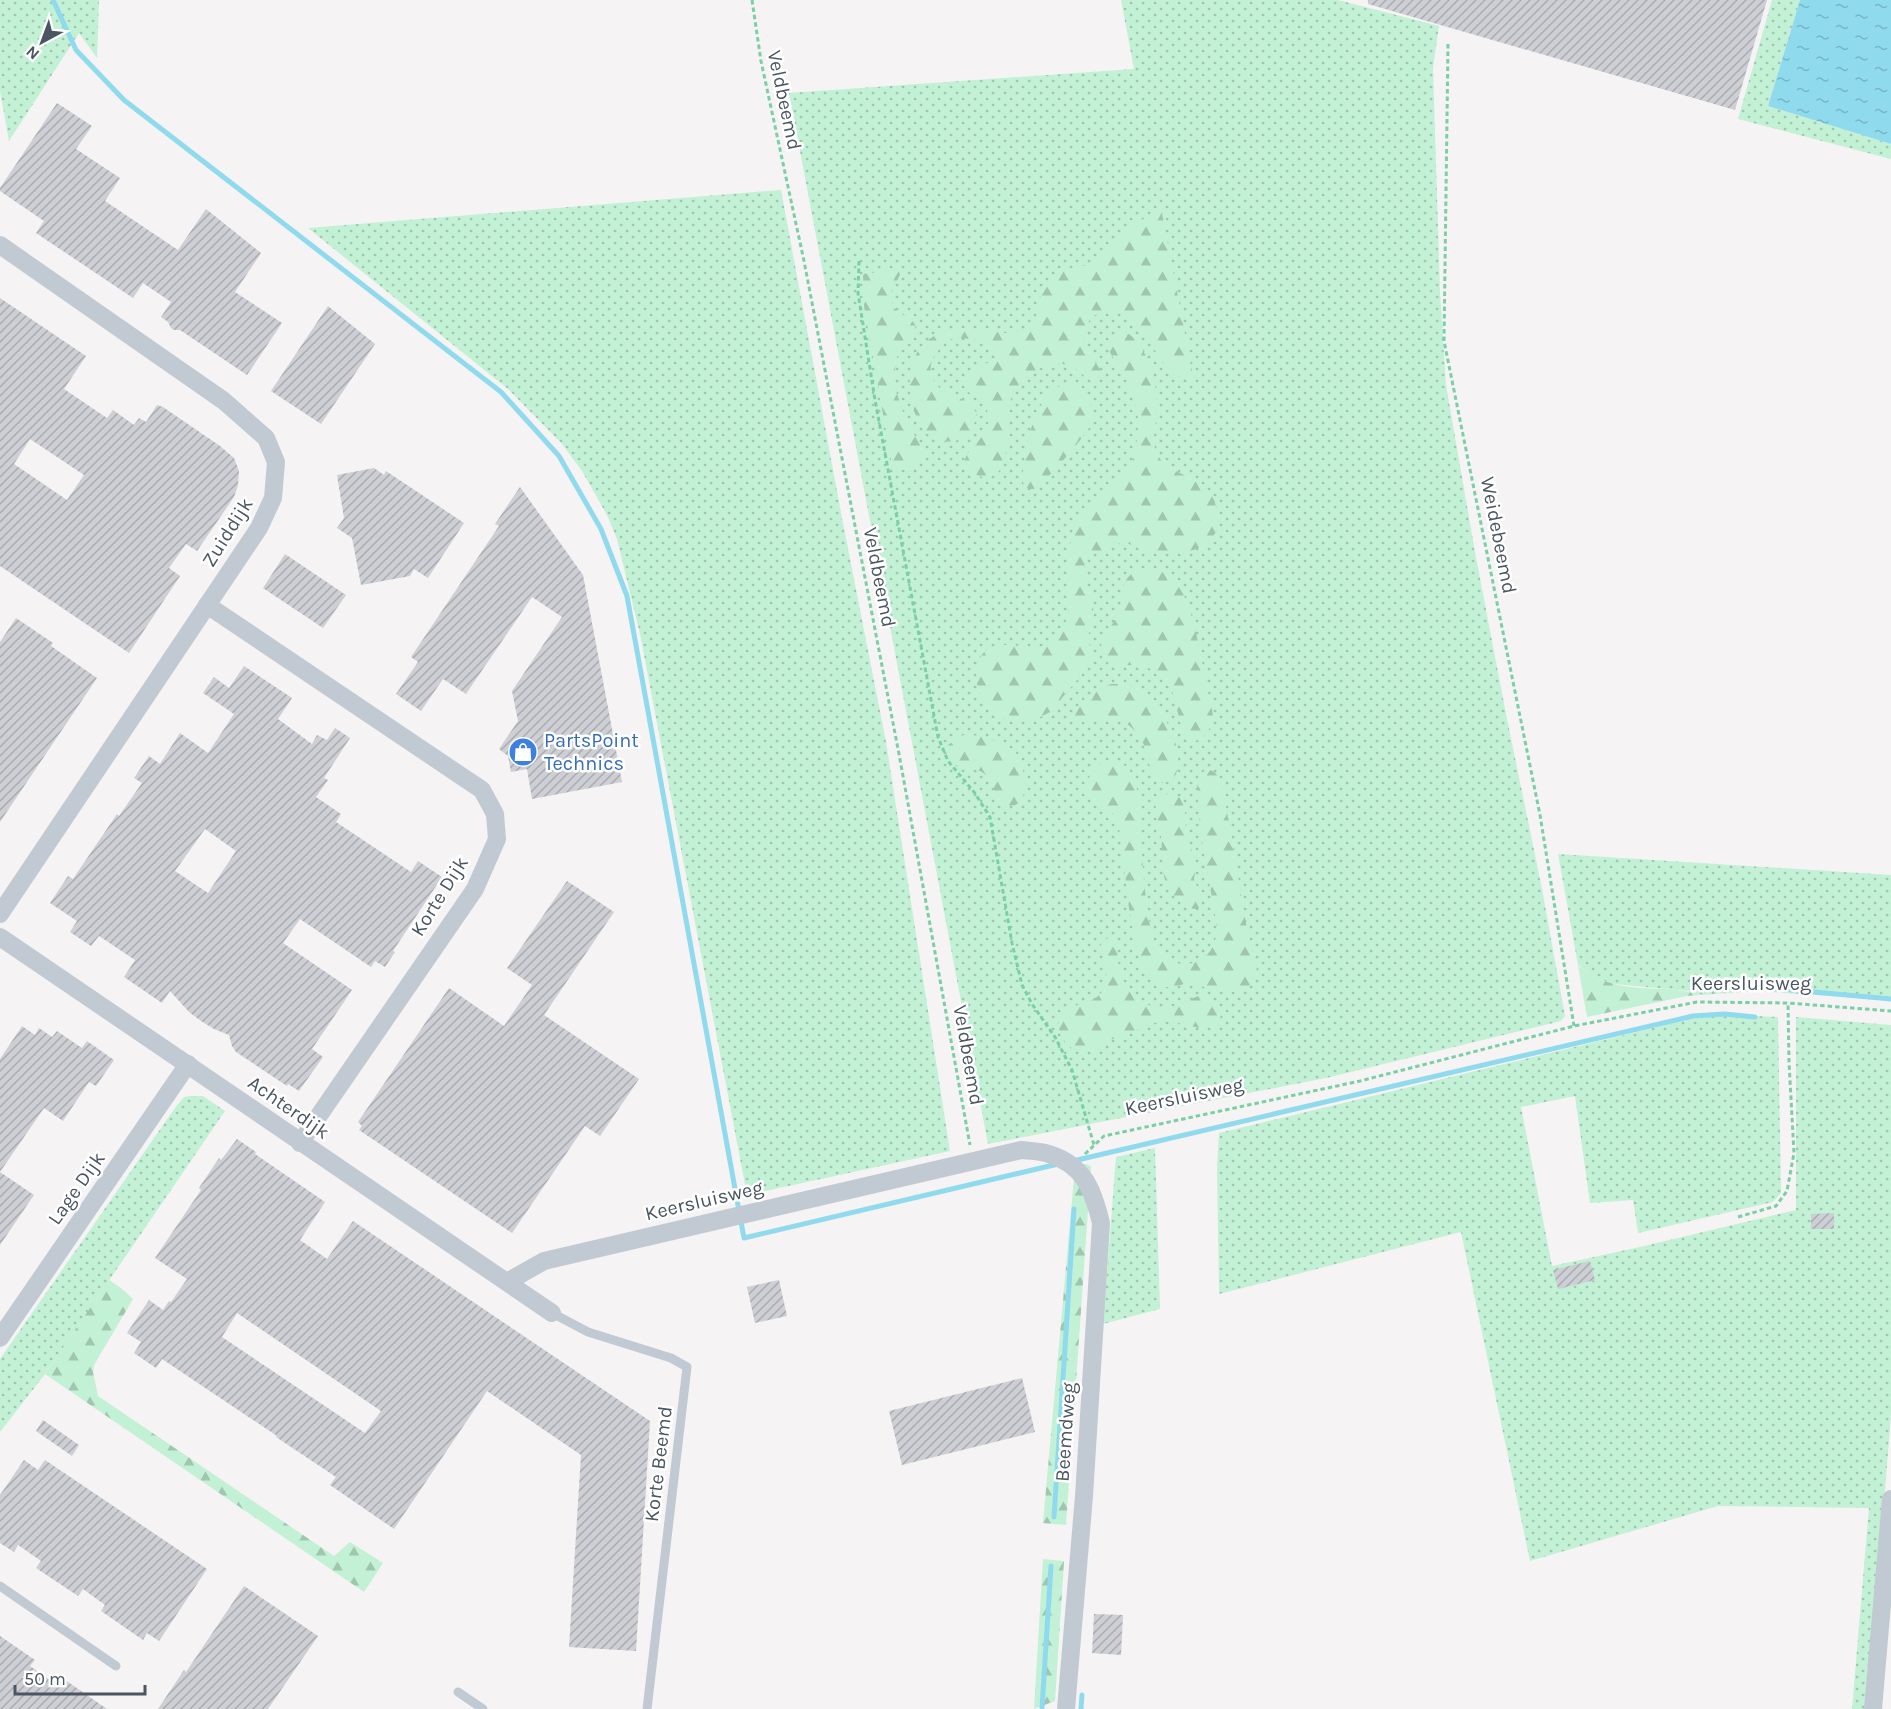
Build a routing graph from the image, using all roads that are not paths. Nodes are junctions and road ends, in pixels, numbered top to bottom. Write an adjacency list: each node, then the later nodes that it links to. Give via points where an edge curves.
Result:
1 (0, 245): 2 (street, Zuiddijk, via 224,401 266,438 276,462 273,498 259,528)
2 (207, 605): 3 (street, Zuiddijk); 6 (street, Korte Dijk, via 482,790 495,814 497,838 476,888)
3 (0, 914)
4 (0, 937): 5 (street, Achterdijk)
5 (188, 1065): 6 (street, Achterdijk); 10 (street, Lage Dijk)
6 (300, 1143): 8 (street, Achterdijk)
7 (1073, 1165): 8 (street, Keersluisweg, via 1048,1154 1021,1149 544,1260); 17 (street, Beemdweg, via 1095,1198 1101,1223)
8 (507, 1282): 9 (street, Achterdijk)
9 (552, 1313): 16 (lane, Korte Beemd, via 588,1332 671,1358 687,1367)
10 (0, 1338)
11 (1891, 1499): 18 (street)
12 (0, 1586): 13 (lane)
13 (116, 1666)
14 (458, 1692): 15 (lane)
15 (483, 1709)
16 (647, 1709)
17 (1066, 1709)
18 (1873, 1709)

